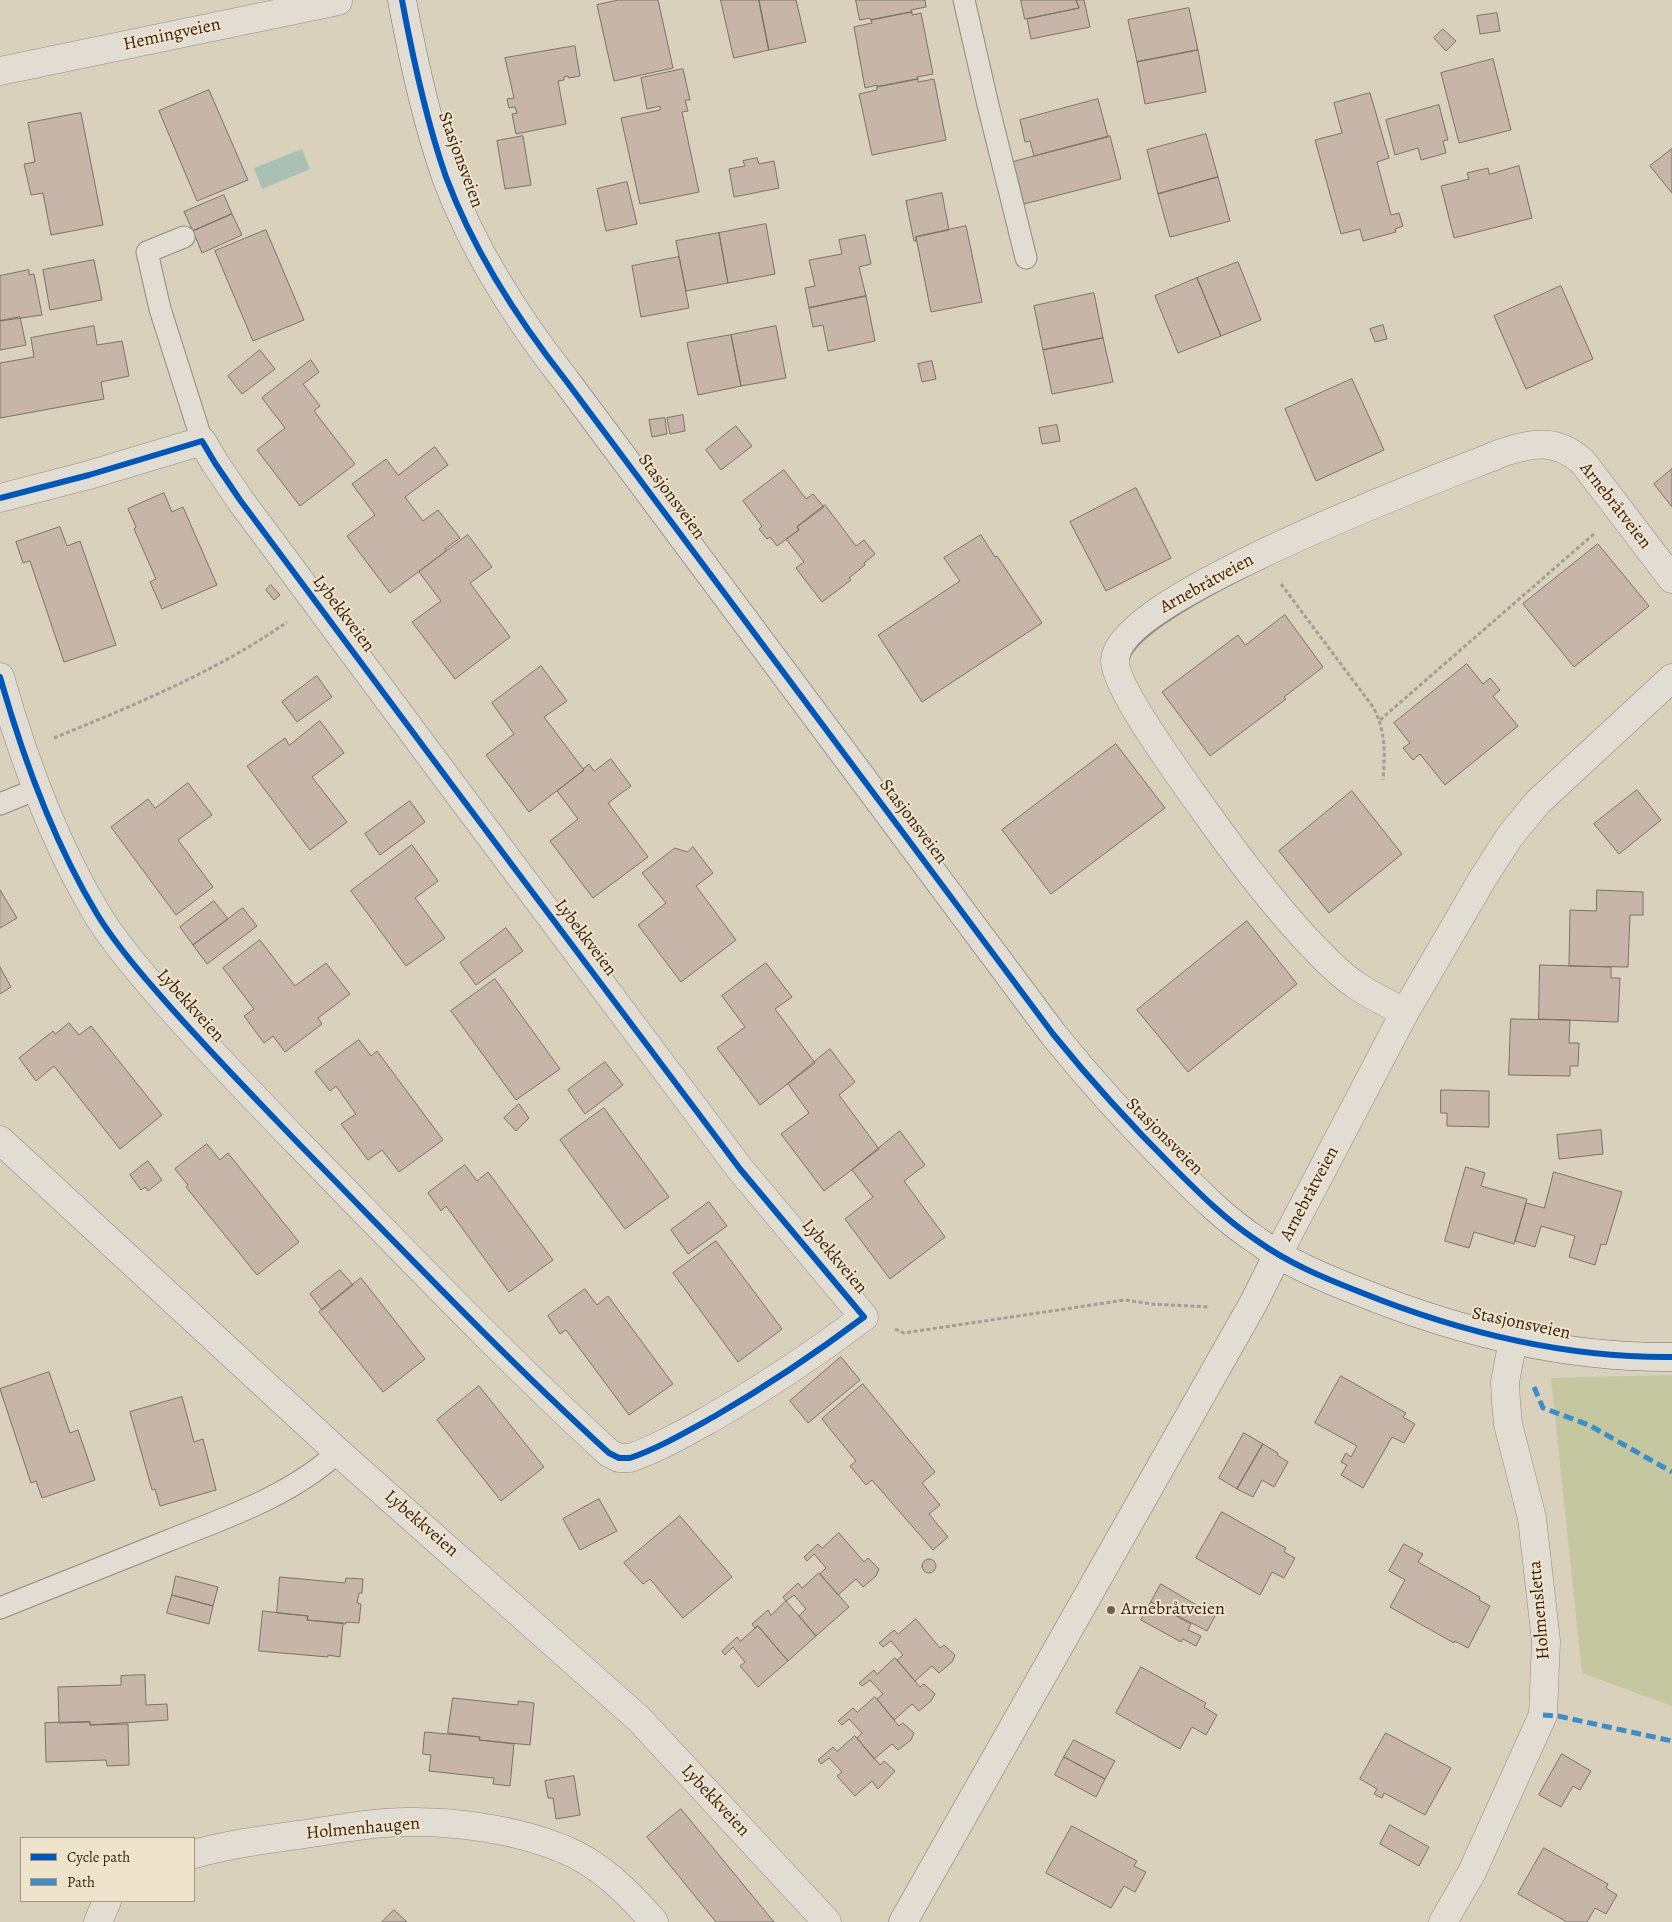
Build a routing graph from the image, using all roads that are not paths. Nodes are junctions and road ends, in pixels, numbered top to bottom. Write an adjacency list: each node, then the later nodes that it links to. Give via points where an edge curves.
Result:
1 (402, 0): 16 (street, Stasjonsveien, via 422,95 447,178 486,261 533,339 1083,1072 1198,1192 1235,1225)
2 (964, 0): 6 (lane)
3 (338, 1): 4 (street, Hemingveien)
4 (0, 71)
5 (184, 237): 7 (lane, via 147,252 160,309)
6 (1026, 258)
7 (202, 441): 8 (street); 12 (street, Lybekkveien, via 240,500 740,1169 864,1317 811,1357 696,1427 630,1458 619,1458 609,1453 453,1302 186,1026 120,948 98,916 77,879)
8 (0, 498)
9 (1672, 579): 14 (street, Arnebråtveien, via 1571,452 1542,444 1522,446 1259,555 1190,590 1147,619 1126,637 1118,649 1115,660 1117,673 1126,694 1253,878 1332,966 1356,986)
10 (0, 677): 12 (street, Lybekkveien)
11 (1672, 678): 14 (street, Arnebråtveien, via 1538,802 1510,836)
12 (36, 789): 13 (lane)
13 (0, 804)
14 (1405, 1012): 16 (street, Arnebråtveien)
15 (0, 1140): 19 (street, Lybekkveien)
16 (1278, 1254): 17 (street, Stasjonsveien, via 1324,1278 1401,1308); 26 (street, Arnebråtveien, via 1254,1302)
17 (1513, 1340): 18 (street, Stasjonsveien, via 1590,1353); 27 (street, Holmensletta, via 1506,1402 1508,1424 1532,1518 1546,1641 1543,1715 1472,1872)
18 (1672, 1358)
19 (338, 1452): 20 (lane, via 292,1486 223,1519); 25 (street, Lybekkveien, via 639,1719)
20 (0, 1608)
21 (195, 1854): 24 (street, Holmenhaugen, via 367,1825 407,1822 459,1824 539,1840 565,1849 610,1878)
22 (107, 1902): 23 (street)
23 (98, 1922)
24 (654, 1922)
25 (828, 1922)
26 (903, 1922)
27 (1443, 1922)

